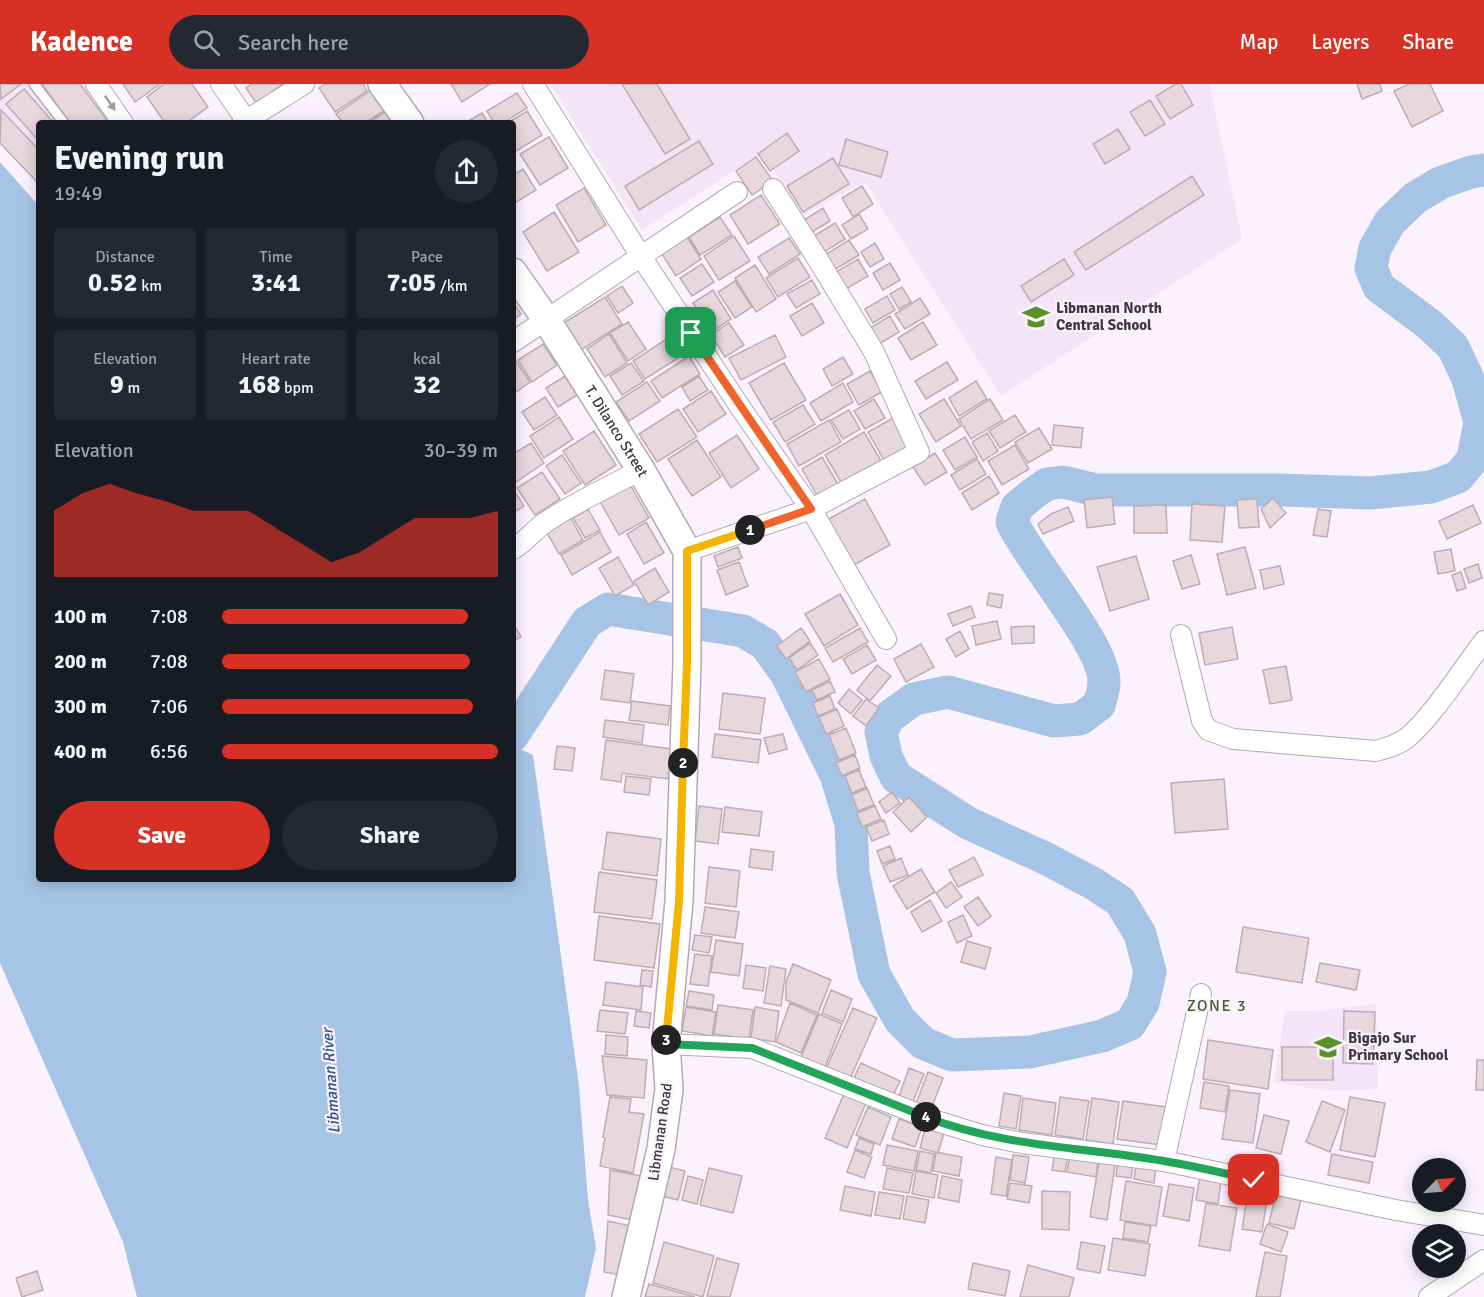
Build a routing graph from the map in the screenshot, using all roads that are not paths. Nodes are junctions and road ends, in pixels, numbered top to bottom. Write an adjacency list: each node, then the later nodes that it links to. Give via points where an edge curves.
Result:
1 (34, 84): 7 (lane)
2 (96, 84): 8 (street, one-way to 8)
3 (221, 84): 9 (street)
4 (304, 84): 10 (street)
5 (382, 84): 11 (main road)
6 (532, 84): 14 (street)
7 (62, 120)
8 (121, 120)
9 (245, 120)
10 (249, 120)
11 (408, 120)
12 (773, 189): 19 (street, via 874,352 919,452)
13 (737, 192): 14 (street)
14 (642, 258): 16 (street); 19 (street)
15 (516, 276): 16 (main road, T. Dilanco Street)
16 (546, 319): 17 (street); 18 (main road, T. Dilanco Street)
17 (516, 340)
18 (640, 470): 20 (street, via 550,519); 21 (main road, T. Dilanco Street)
19 (811, 509): 21 (street); 24 (street)
20 (516, 547)
21 (687, 551): 22 (main road, T. Dilanco Street)
22 (686, 604): 27 (main road, Libmanan Road, via 679,901)
23 (1181, 635): 25 (street, via 1202,721 1208,730 1233,739 1376,751 1407,737)
24 (886, 639)
25 (1484, 641)
26 (1201, 994): 28 (street)
27 (666, 1044): 28 (street, via 752,1048 933,1120 982,1135); 31 (main road, Libmanan Road, via 669,1089 661,1149)
28 (1164, 1161): 29 (street)
29 (1484, 1225)
30 (1484, 1260): 32 (street)
31 (626, 1297)
32 (1430, 1297)

